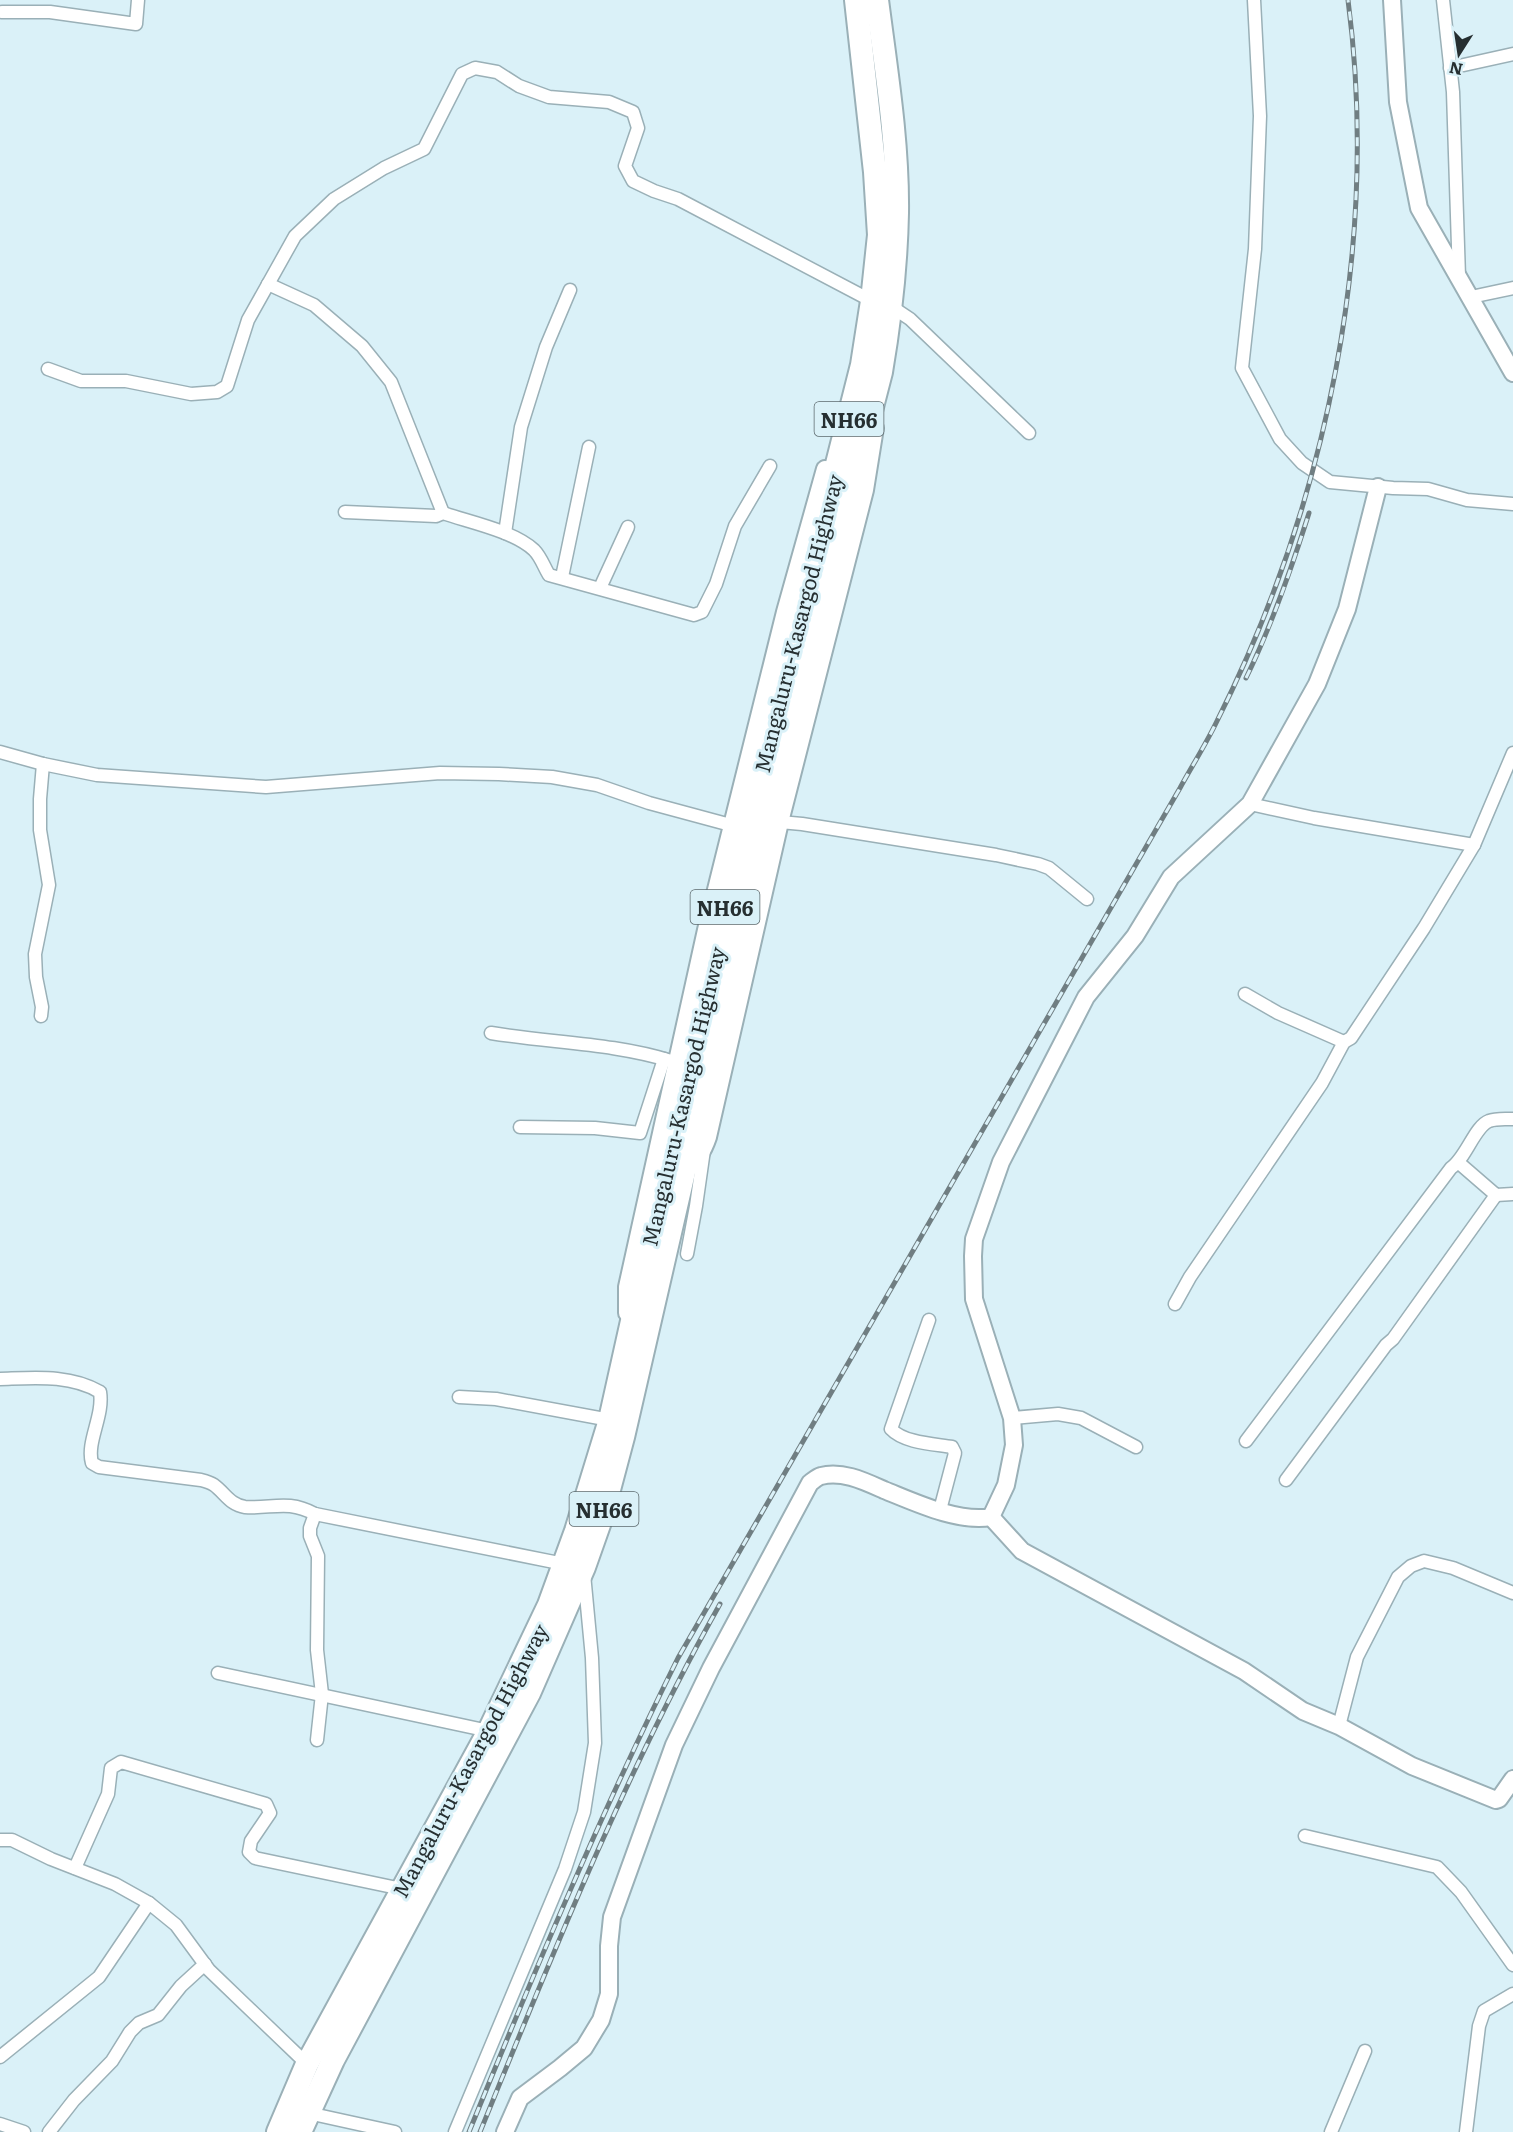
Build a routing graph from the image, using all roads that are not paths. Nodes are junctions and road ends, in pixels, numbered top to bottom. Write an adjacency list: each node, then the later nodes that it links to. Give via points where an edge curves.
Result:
1 (138, 0): 7 (street, via 136,24 50,12)
2 (856, 0): 15 (highway, Mangaluru-Kasargod Highway / NH66, via 875,172)
3 (877, 0): 15 (highway, Mangaluru-Kasargod Highway / NH66, via 897,201 895,273)
4 (1254, 0): 22 (street, via 1260,116 1255,249 1242,368 1280,439 1302,463 1330,482)
5 (1392, 0): 10 (street, via 1398,102 1419,208)
6 (1443, 0): 9 (street)
7 (2, 12)
8 (1513, 54): 9 (street)
9 (1450, 68): 10 (street)
10 (1459, 279): 14 (street)
11 (268, 284): 15 (street, via 295,236 334,199 424,149 462,74 474,68 497,72 519,86 549,97 609,102 633,112 638,128 625,166 633,181 678,199); 16 (street, via 248,320 227,386 217,392 191,394 126,381 81,381); 25 (street, via 314,305 362,346 391,382)
12 (1513, 288): 14 (street)
13 (570, 290): 27 (street, via 546,347 521,427)
14 (1471, 297): 17 (street)
15 (882, 304): 18 (highway, Mangaluru-Kasargod Highway / NH66, via 881,372); 19 (street, via 910,319)
16 (48, 369)
17 (1513, 373)
18 (865, 398): 34 (highway, Mangaluru-Kasargod Highway / NH66); 34 (street, via 840,420 782,622)
19 (1029, 433)
20 (589, 447): 28 (street)
21 (770, 466): 29 (street, via 735,526 716,584 702,612 694,615)
22 (1378, 487): 23 (street, via 1428,489 1467,500); 33 (street, via 1347,609 1317,684)
23 (1513, 504)
24 (345, 512): 25 (street, via 436,516)
25 (442, 513): 27 (street)
26 (628, 527): 29 (street)
27 (505, 533): 28 (street, via 534,550 549,575)
28 (562, 577): 29 (street)
29 (600, 588)
30 (0, 752): 32 (street)
31 (1513, 753): 35 (street)
32 (43, 764): 34 (street, via 97,775 266,787 440,773 552,777); 38 (street, via 40,830 49,885 35,954)
33 (1250, 804): 35 (street); 55 (street, via 1171,877 1135,936 1086,997 1001,1162 974,1239 974,1299)
34 (759, 829): 36 (street, via 802,824 996,855 1050,868); 41 (street, via 706,930); 44 (street); 46 (highway, Mangaluru-Kasargod Highway / NH66); 52 (highway, Mangaluru-Kasargod Highway / NH66, via 717,939)
35 (1474, 845): 40 (street, via 1418,938 1351,1038)
36 (1087, 899)
37 (1245, 994): 40 (street, via 1278,1013)
38 (41, 1016)
39 (491, 1033): 41 (street, via 582,1043)
40 (1344, 1041): 50 (street, via 1322,1083)
41 (671, 1061): 43 (street, via 640,1133); 52 (street, via 627,1287)
42 (1513, 1119): 45 (street, via 1489,1121)
43 (520, 1127)
44 (704, 1150): 46 (street); 49 (street)
45 (1459, 1163): 48 (street); 57 (street, via 1451,1168)
46 (685, 1170): 63 (highway, Mangaluru-Kasargod Highway / NH66, via 602,1516)
47 (1513, 1194): 48 (street)
48 (1496, 1195): 59 (street)
49 (687, 1254)
50 (1175, 1304)
51 (929, 1320): 60 (street, via 891,1429 896,1434 952,1447 955,1453)
52 (627, 1344): 56 (highway, Mangaluru-Kasargod Highway / NH66)
53 (0, 1379): 61 (street, via 60,1378 100,1392 90,1455 92,1463 99,1467 201,1480 244,1507 280,1504)
54 (459, 1397): 56 (street, via 496,1399)
55 (1012, 1418): 58 (street, via 1058,1414 1081,1418); 62 (street, via 1014,1445 1006,1485)
56 (610, 1420): 63 (highway, Mangaluru-Kasargod Highway / NH66)
57 (1246, 1441)
58 (1136, 1447)
59 (1286, 1480)
60 (940, 1510): 62 (street, via 969,1518); 89 (street, via 837,1475 821,1476 802,1493 674,1745 612,1917 609,1994 601,2020 584,2048 520,2098)
61 (315, 1514): 63 (street); 66 (street, via 310,1536 318,1556 317,1650)
62 (991, 1517): 67 (street, via 1022,1551 1244,1671 1304,1711)
63 (574, 1566): 68 (highway, Mangaluru-Kasargod Highway / NH66, via 549,1605); 82 (highway, Mangaluru-Kasargod Highway / NH66, via 529,1693); 88 (street, via 592,1658 595,1743 584,1812 566,1869)
64 (1513, 1593): 67 (street, via 1454,1568 1424,1561 1411,1566 1398,1577 1357,1657)
65 (218, 1673): 66 (street)
66 (322, 1694): 68 (street); 69 (street)
67 (1339, 1726): 70 (street, via 1412,1766 1496,1800)
68 (489, 1731): 74 (highway, Mangaluru-Kasargod Highway / NH66)
69 (317, 1740)
70 (1513, 1779)
71 (1305, 1836): 77 (street, via 1437,1867 1461,1892)
72 (0, 1840): 73 (street, via 12,1840)
73 (75, 1868): 74 (street, via 108,1794 111,1767 121,1762 266,1804 270,1813 249,1845 255,1858); 75 (street)
74 (402, 1889): 81 (highway, Mangaluru-Kasargod Highway / NH66)
75 (148, 1903): 76 (street, via 176,1925); 80 (street, via 99,1977)
76 (205, 1964): 81 (street); 85 (street, via 158,2015 135,2027 112,2061)
77 (1513, 1965)
78 (1513, 1994): 91 (street, via 1484,2011)
79 (1365, 2051): 90 (street)
80 (0, 2057)
81 (307, 2064): 86 (highway, Mangaluru-Kasargod Highway / NH66)
82 (304, 2122): 87 (street)
83 (0, 2124): 84 (street)
84 (24, 2132)
85 (49, 2132)
86 (279, 2132)
87 (395, 2132)
88 (455, 2132)
89 (505, 2132)
90 (1331, 2132)
91 (1466, 2132)

